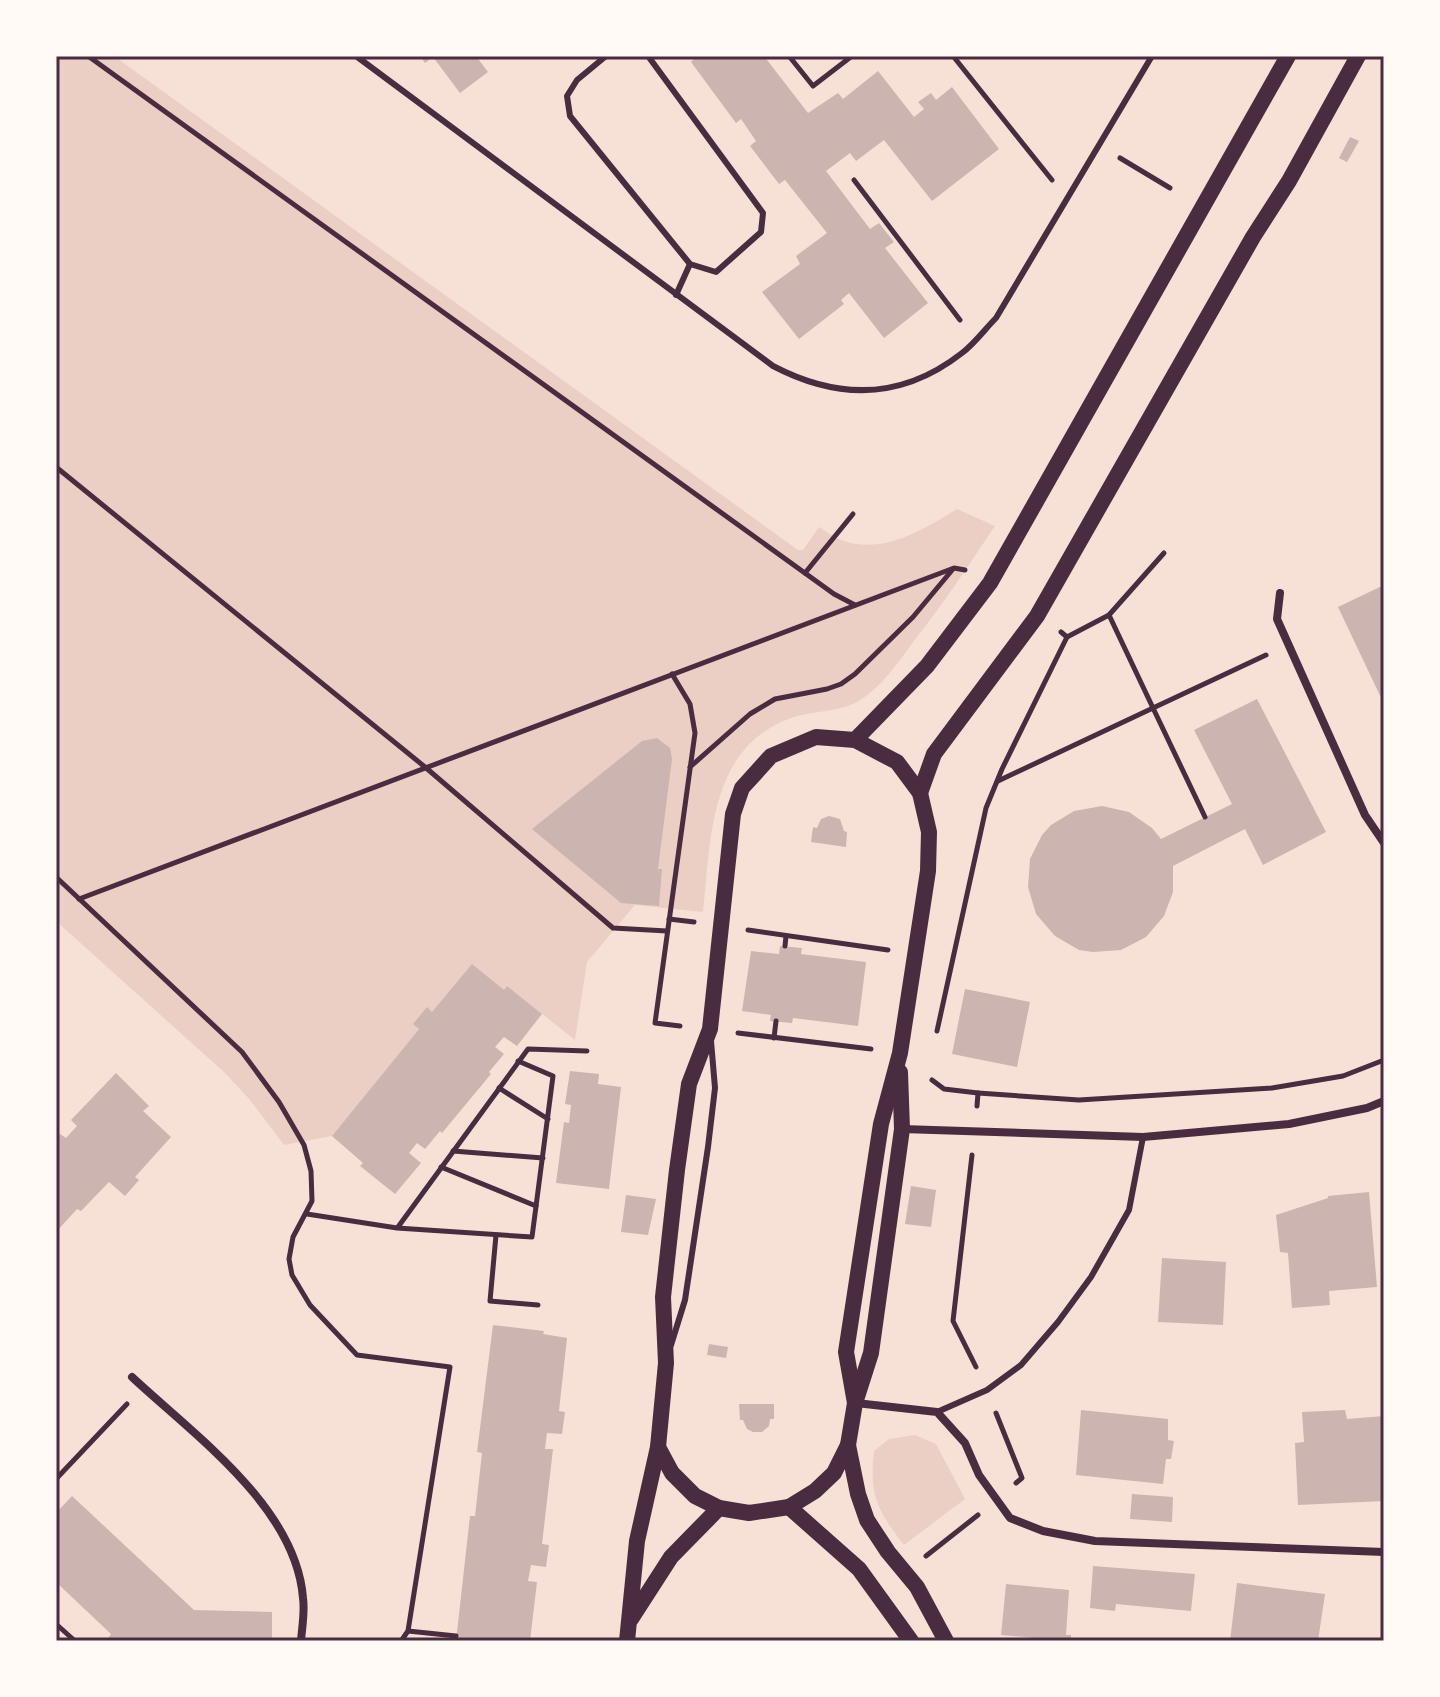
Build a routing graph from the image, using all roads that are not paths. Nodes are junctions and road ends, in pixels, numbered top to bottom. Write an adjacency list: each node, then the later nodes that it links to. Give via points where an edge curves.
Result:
1 (356, 56): 8 (lane)
2 (606, 56): 7 (lane, via 577,80 567,96 570,116)
3 (648, 56): 7 (lane, via 763,213 761,232 716,272)
4 (1152, 56): 8 (lane, via 1013,294 976,340 925,377 900,386 847,391 796,378)
5 (1288, 56): 10 (main road, via 990,583 927,666)
6 (1358, 56): 11 (main road, via 1037,616 934,754)
7 (690, 264): 8 (lane)
8 (676, 295)
9 (1280, 593): 12 (street, via 1277,619 1365,815)
10 (855, 740): 11 (main road, via 897,762); 13 (main road, via 816,737 771,756 742,788 733,814)
11 (920, 793): 14 (main road, via 929,832 928,871)
12 (1384, 843)
13 (710, 1029): 18 (lane, via 715,1088 708,1147 685,1300); 18 (main road, via 689,1084 677,1170 663,1297)
14 (900, 1053): 16 (main road); 20 (main road, via 881,1124 846,1352)
15 (1384, 1101): 17 (street, via 1289,1124)
16 (902, 1129): 17 (street); 20 (main road, via 871,1353)
17 (1143, 1137): 21 (lane, via 1129,1210 1058,1322 1021,1365 987,1390)
18 (666, 1363): 23 (main road)
19 (132, 1377): 28 (street, via 237,1472 274,1518 304,1597)
20 (855, 1403): 21 (street); 22 (main road)
21 (937, 1412): 26 (street, via 965,1443 979,1475 1010,1518 1043,1531 1095,1541)
22 (848, 1445): 24 (main road, via 834,1473); 31 (main road, via 867,1520 917,1587)
23 (658, 1447): 25 (main road, via 682,1485); 27 (main road, via 637,1541)
24 (789, 1507): 25 (main road, via 749,1513); 30 (main road, via 859,1569)
25 (719, 1508): 27 (main road, via 671,1557)
26 (1384, 1552)
27 (629, 1621): 29 (main road)
28 (301, 1641)
29 (627, 1641)
30 (911, 1641)
31 (946, 1641)

